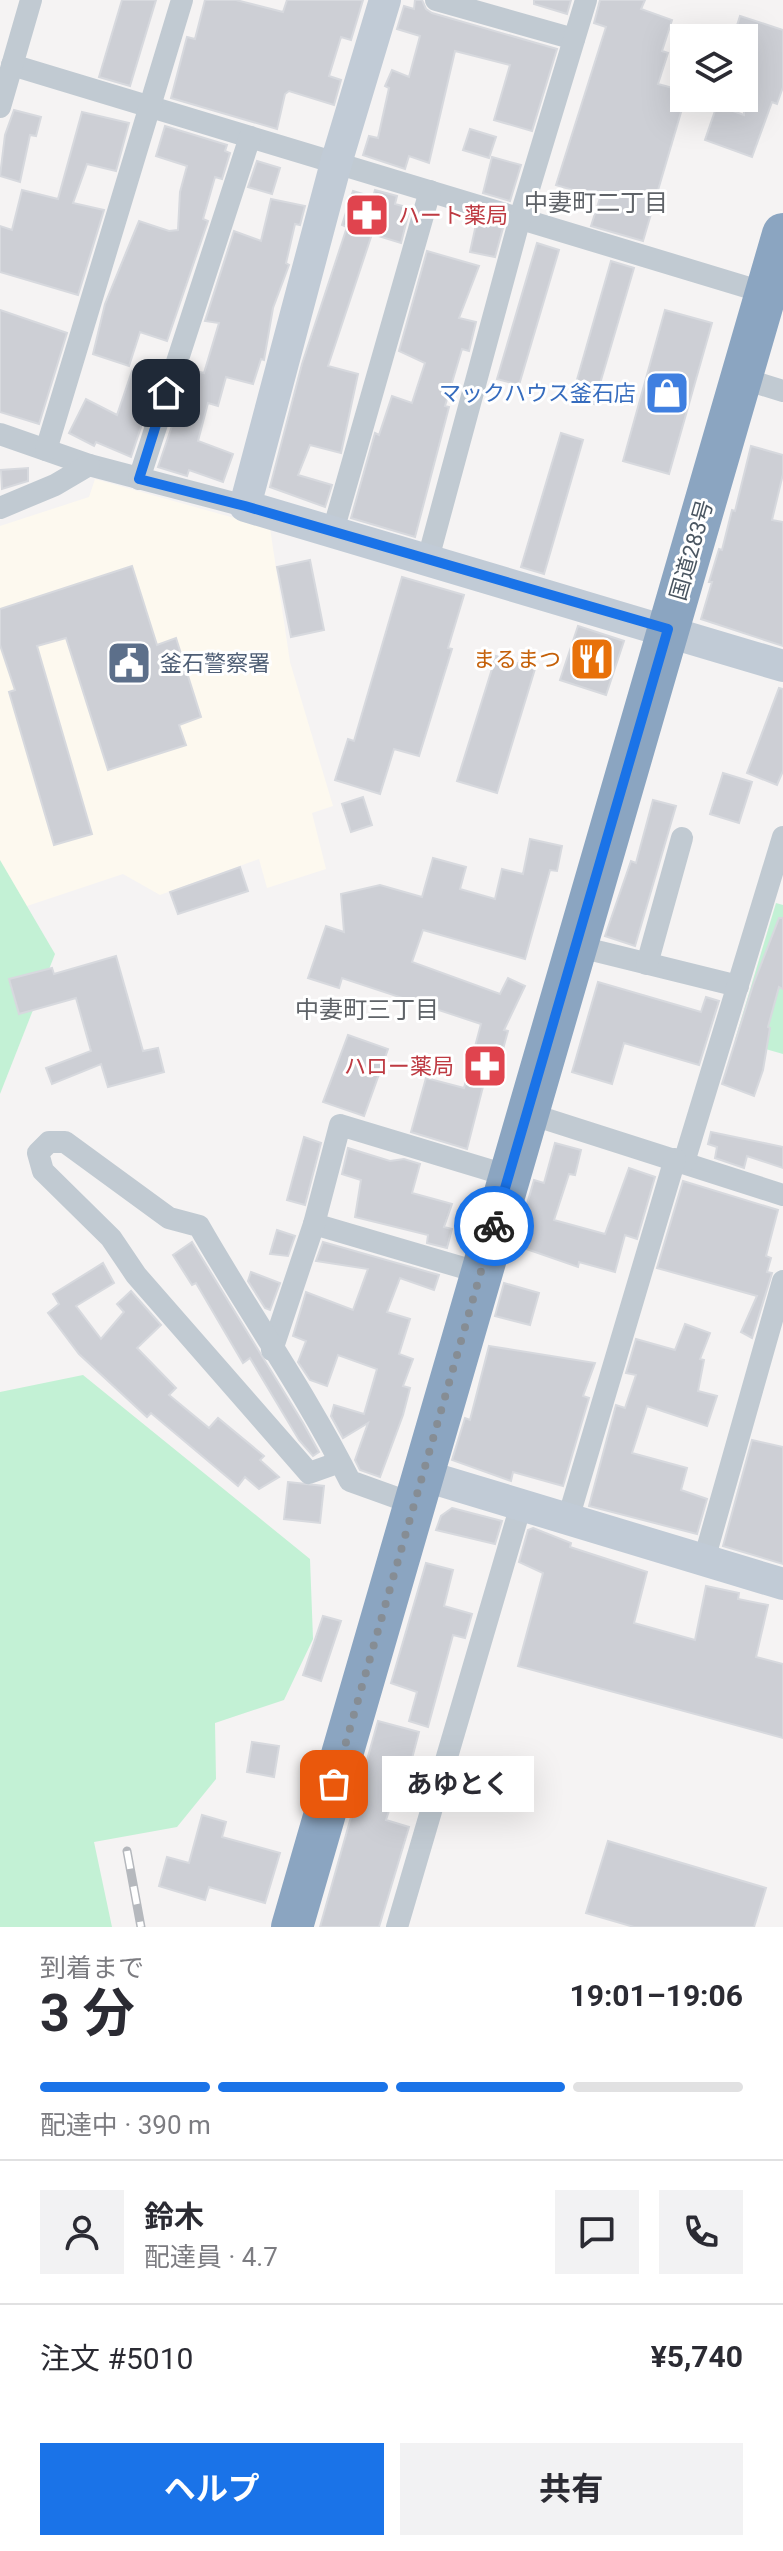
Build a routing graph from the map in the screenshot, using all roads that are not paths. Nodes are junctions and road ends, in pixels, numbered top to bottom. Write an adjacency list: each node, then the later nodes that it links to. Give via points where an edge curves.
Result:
1 (31, 0): 7 (street)
2 (182, 0): 8 (street)
3 (385, 0): 11 (street)
4 (436, 0): 6 (street)
5 (586, 0): 6 (street)
6 (574, 39): 13 (street)
7 (12, 65): 8 (street); 9 (street)
8 (150, 106): 10 (street); 19 (street)
9 (0, 107)
10 (250, 137): 11 (street); 21 (street)
11 (336, 163): 12 (street); 22 (street)
12 (430, 191): 13 (street); 24 (street)
13 (520, 218): 15 (street); 25 (street)
14 (783, 234): 15 (highway, 国道283号)
15 (766, 293): 16 (highway, 国道283号)
16 (741, 378): 17 (street); 26 (highway, 国道283号)
17 (783, 391)
18 (0, 434): 19 (street)
19 (46, 450): 20 (street)
20 (89, 465): 21 (street); 23 (street)
21 (139, 479): 22 (street)
22 (245, 506): 24 (street)
23 (0, 508)
24 (333, 531): 25 (street)
25 (428, 559): 26 (street)
26 (668, 629): 27 (street); 30 (highway, 国道283号)
27 (783, 666)
28 (783, 837): 32 (street)
29 (682, 838): 31 (street)
30 (576, 946): 31 (street); 33 (highway, 国道283号)
31 (647, 964): 32 (street)
32 (738, 986): 34 (street)
33 (527, 1113): 34 (street); 35 (highway, 国道283号)
34 (680, 1161): 36 (street); 44 (street)
35 (509, 1176): 37 (street, via 340,1125); 38 (highway, 国道283号)
36 (783, 1195)
37 (314, 1224): 38 (street); 40 (street)
38 (481, 1273): 42 (highway, 国道283号)
39 (783, 1281): 45 (street)
40 (272, 1350): 41 (street); 41 (street, via 199,1226 169,1218 65,1142 49,1142 38,1153 43,1171 111,1238 136,1275 309,1473)
41 (340, 1462): 42 (street, via 350,1481)
42 (418, 1489): 43 (street); 47 (highway, 国道283号)
43 (521, 1505): 44 (street); 48 (street)
44 (568, 1519): 45 (street)
45 (704, 1560): 46 (street)
46 (783, 1584)
47 (292, 1927)
48 (397, 1927)

